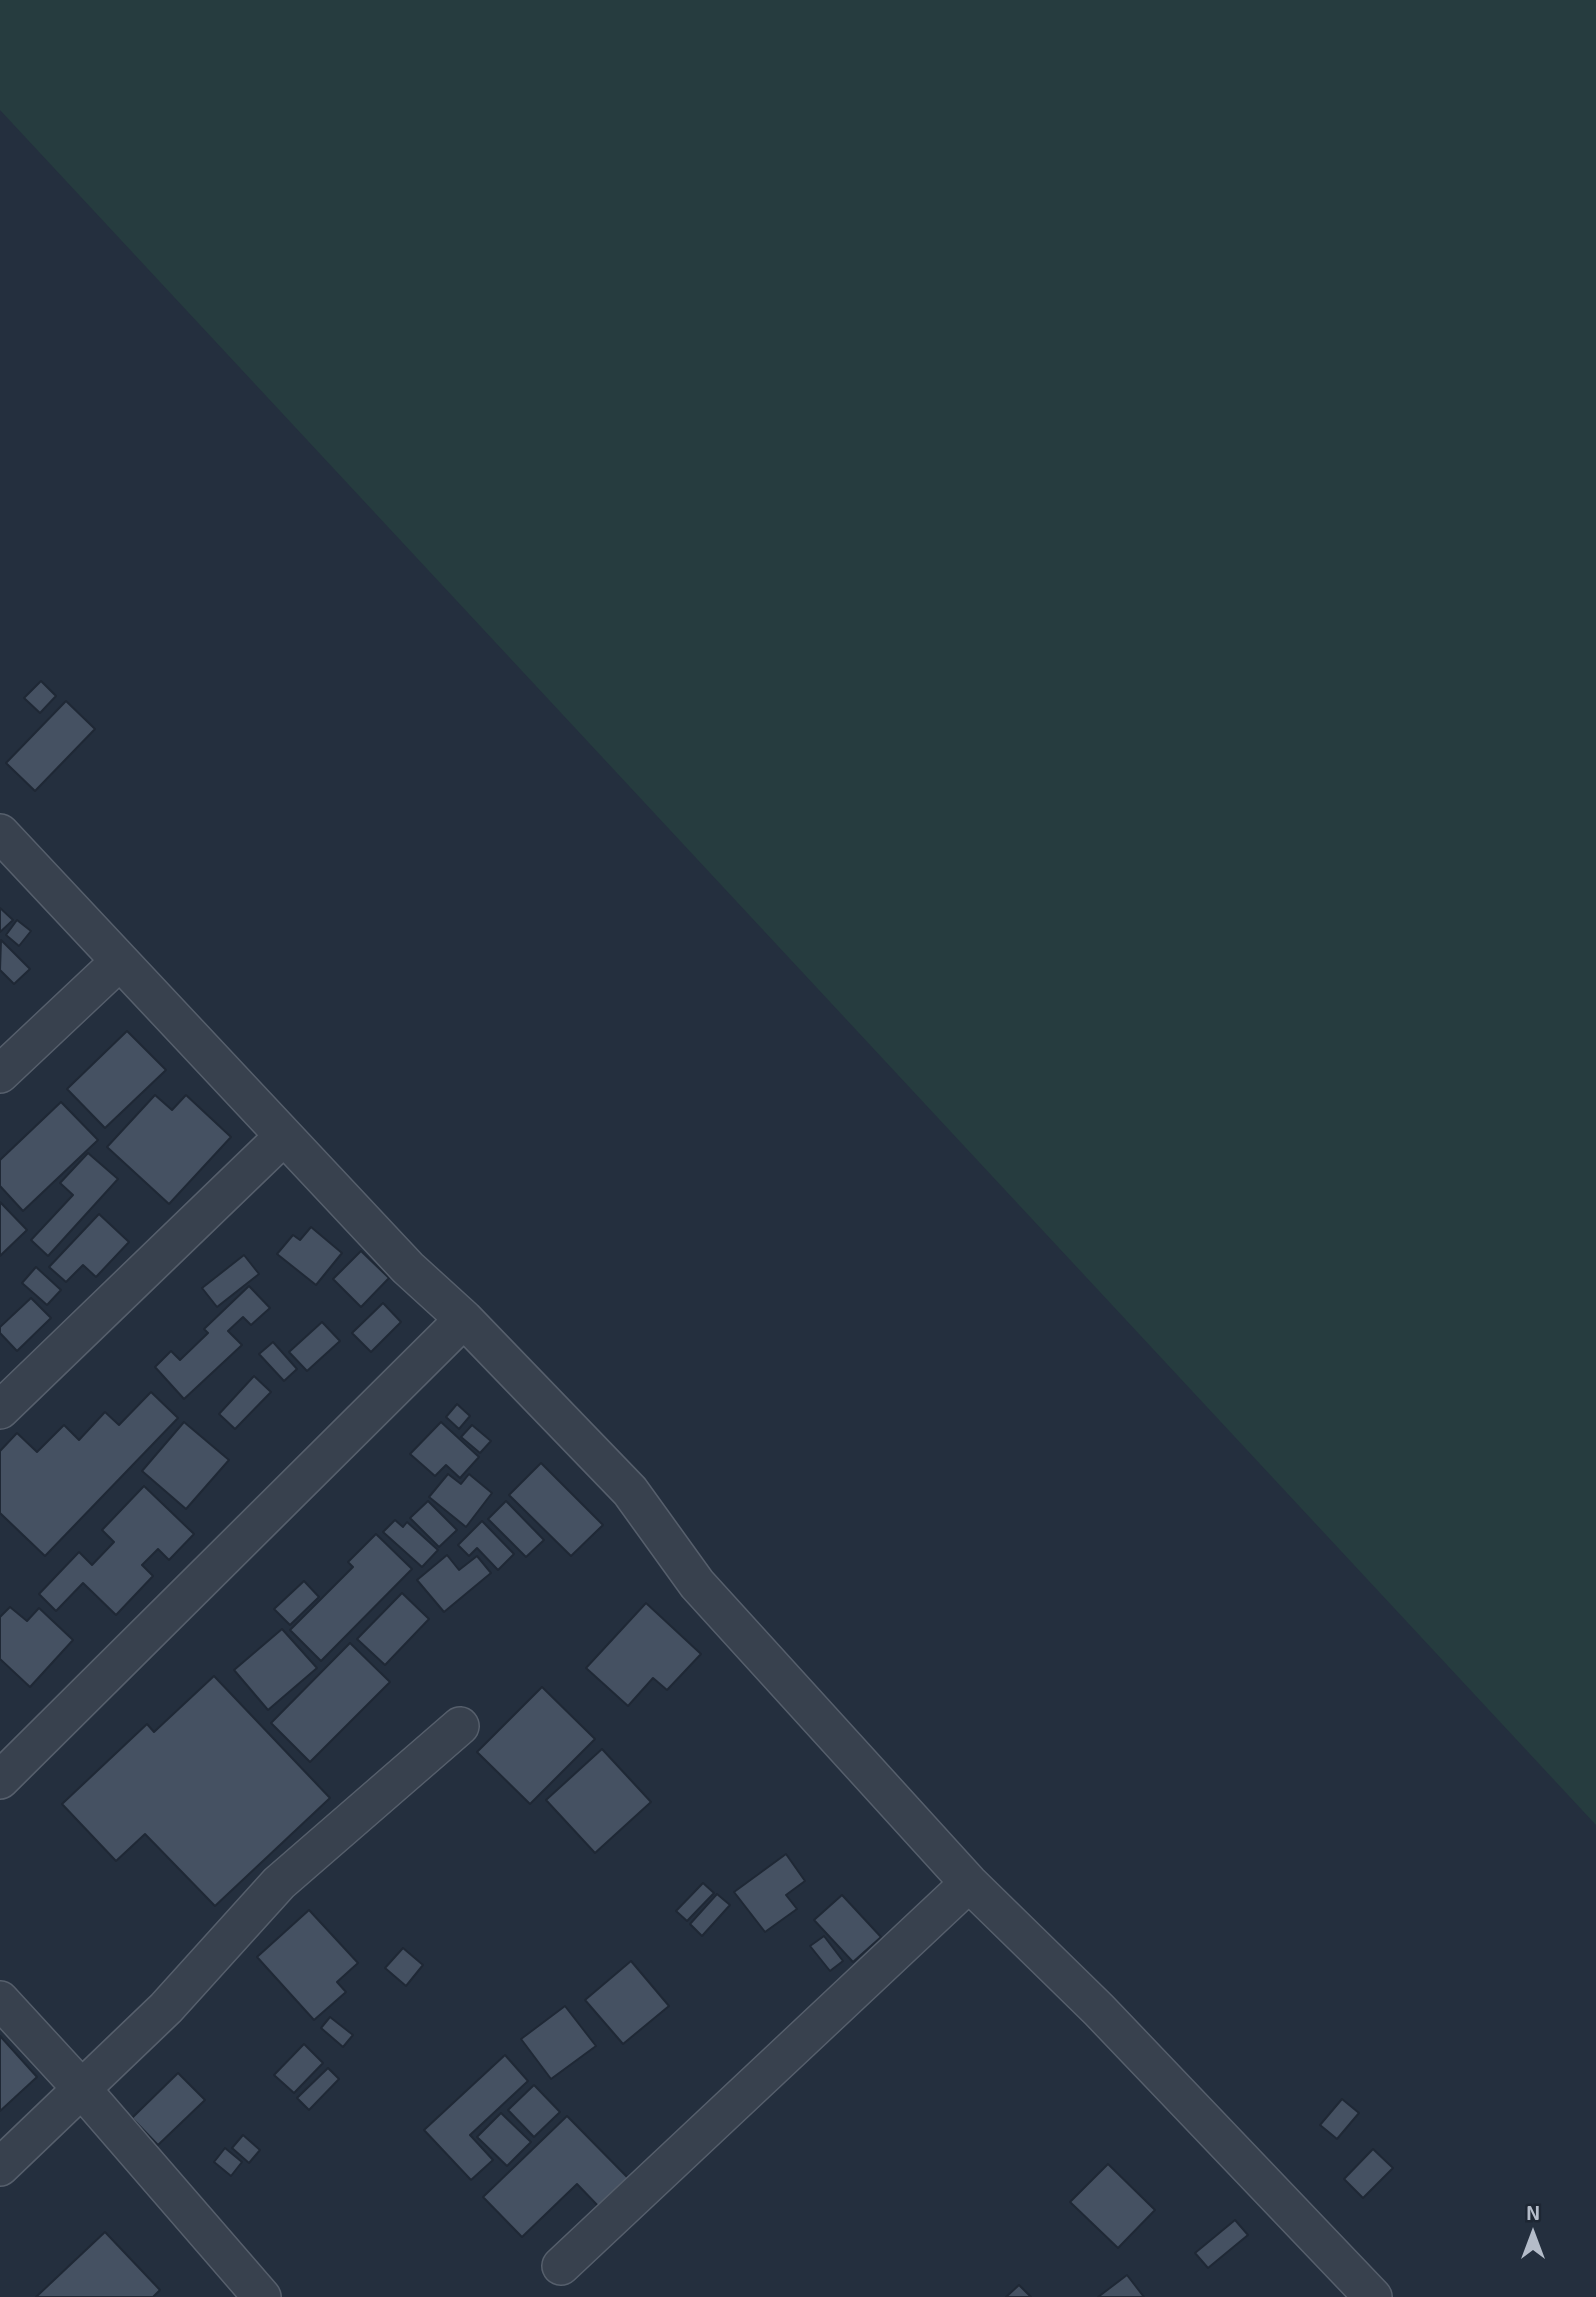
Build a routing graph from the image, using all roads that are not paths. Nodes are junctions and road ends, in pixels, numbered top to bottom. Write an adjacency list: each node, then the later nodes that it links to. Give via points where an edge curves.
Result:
1 (0, 833): 2 (street)
2 (120, 961): 3 (street); 4 (street)
3 (0, 1074)
4 (284, 1136): 5 (street, via 408,1268); 6 (street)
5 (464, 1319): 8 (street); 9 (street, via 630,1491 697,1584)
6 (0, 1410)
7 (460, 1726): 11 (street, via 279,1883 166,2008)
8 (0, 1780)
9 (969, 1883): 13 (street); 15 (street, via 1099,2010)
10 (0, 2000): 11 (street)
11 (81, 2088): 12 (street); 14 (street)
12 (0, 2167)
13 (561, 2266)
14 (262, 2297)
15 (1373, 2297)

